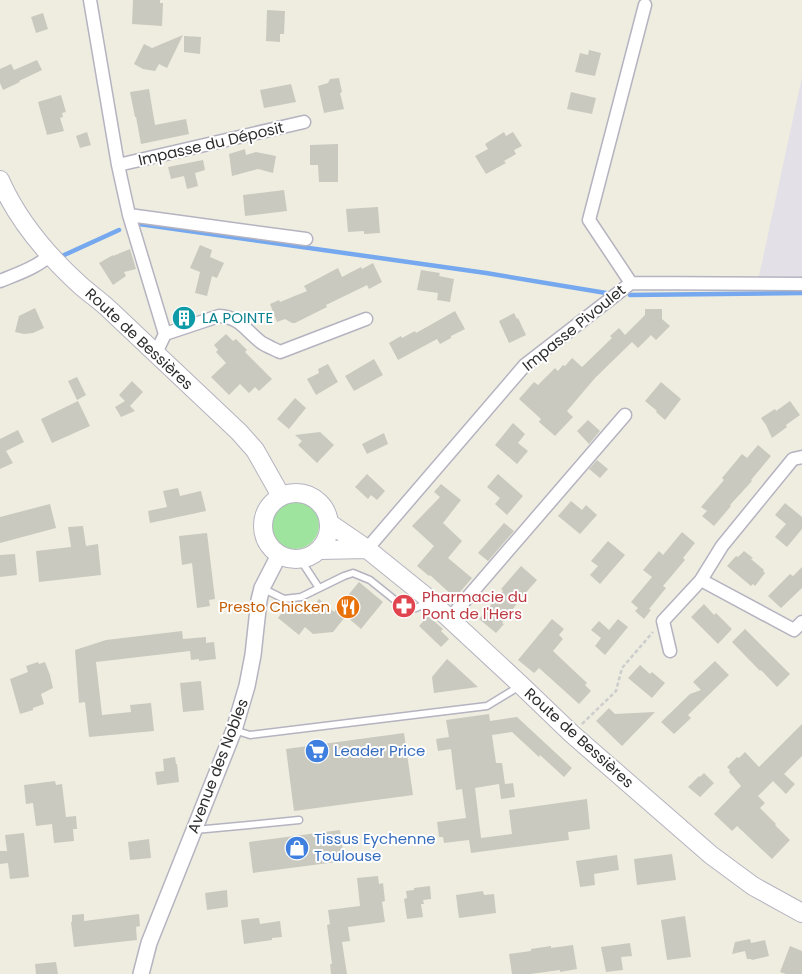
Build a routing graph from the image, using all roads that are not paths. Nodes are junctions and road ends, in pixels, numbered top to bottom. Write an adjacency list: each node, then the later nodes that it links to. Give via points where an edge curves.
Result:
1 (90, 0): 4 (street, Impasse du Déposit)
2 (645, 5): 10 (street, via 588,220)
3 (304, 122): 4 (street, Impasse du Déposit)
4 (118, 165): 6 (street, Impasse du Déposit)
5 (0, 180): 8 (main road, Route de Bessières, via 23,223)
6 (129, 215): 7 (street); 13 (street, Impasse du Déposit)
7 (306, 239)
8 (50, 255): 9 (street, via 44,261); 14 (main road, Route de Bessières)
9 (0, 281)
10 (631, 283): 11 (street, Impasse Pivoulet); 19 (street, Impasse Pivoulet, via 525,365)
11 (802, 284)
12 (366, 319): 13 (street, via 280,352 263,344 236,319 228,316)
13 (165, 334): 14 (street)
14 (156, 353): 17 (main road, Route de Bessières, via 255,450)
15 (624, 415): 27 (street)
16 (802, 457): 23 (street, via 793,459 787,466 722,546)
17 (281, 496): 18 (main road, via 302,493 312,497 324,508); 21 (main road, via 273,502 263,520 266,540)
18 (329, 523): 19 (main road, Route de Bessières); 20 (main road, via 325,542)
19 (367, 549): 20 (main road); 26 (main road, Route de Bessières)
20 (319, 550): 22 (main road)
21 (279, 555): 22 (main road); 24 (street, Avenue des Nobles)
22 (300, 559): 25 (lane)
23 (701, 580): 28 (street, via 794,630); 29 (street, via 663,621)
24 (262, 588): 25 (lane, via 284,599 301,597); 31 (street, Avenue des Nobles, via 254,655)
25 (319, 588): 26 (lane, via 352,573 370,580 406,609)
26 (430, 601): 27 (main road, Route de Bessières)
27 (450, 620): 30 (main road, Route de Bessières)
28 (802, 622)
29 (670, 651)
30 (521, 685): 31 (lane, via 487,706 250,736); 34 (main road, Route de Bessières, via 572,734 711,855 753,886)
31 (234, 730): 33 (street, Avenue des Nobles)
32 (299, 820): 33 (lane)
33 (194, 830): 35 (street, Avenue des Nobles, via 149,943)
34 (802, 913)
35 (141, 974)

